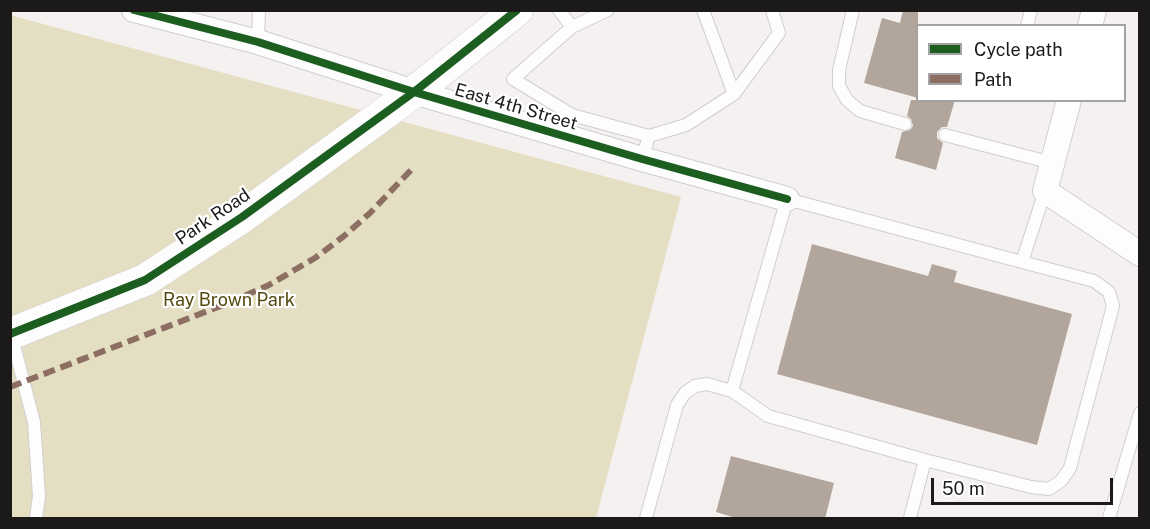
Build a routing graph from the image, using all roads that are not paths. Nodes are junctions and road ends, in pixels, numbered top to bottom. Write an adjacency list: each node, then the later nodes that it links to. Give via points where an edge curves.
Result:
1 (134, 10): 10 (street, East 4th Street)
2 (259, 10): 10 (lane)
3 (517, 10): 11 (street, Park Road)
4 (559, 10): 9 (lane)
5 (608, 10): 9 (lane)
6 (703, 10): 12 (lane)
7 (772, 10): 12 (lane, via 779,33)
8 (853, 10): 14 (lane, via 839,86 860,111)
9 (572, 27): 16 (lane, via 513,79 572,115)
10 (258, 42): 11 (street, East 4th Street)
11 (414, 92): 17 (street, East 4th Street); 23 (street, Park Road, via 242,218 145,280)
12 (734, 94): 16 (lane, via 686,125)
13 (1068, 102): 18 (street)
14 (905, 124)
15 (945, 135): 18 (lane)
16 (649, 136): 17 (lane)
17 (642, 159): 20 (street, East 4th Street)
18 (1052, 163): 19 (street)
19 (1045, 191): 21 (street); 22 (lane)
20 (787, 199): 22 (lane); 24 (lane)
21 (1140, 254)
22 (1022, 262): 26 (lane, via 1094,281 1110,292 1113,306 1070,468 1061,481 1048,489)
23 (11, 334): 27 (lane, via 34,422 39,496)
24 (732, 391): 26 (lane, via 768,416); 28 (lane, via 707,384 694,386 685,393 677,405)
25 (1140, 413): 30 (lane)
26 (925, 460): 29 (lane)
27 (36, 519)
28 (646, 519)
29 (910, 519)
30 (1109, 519)

